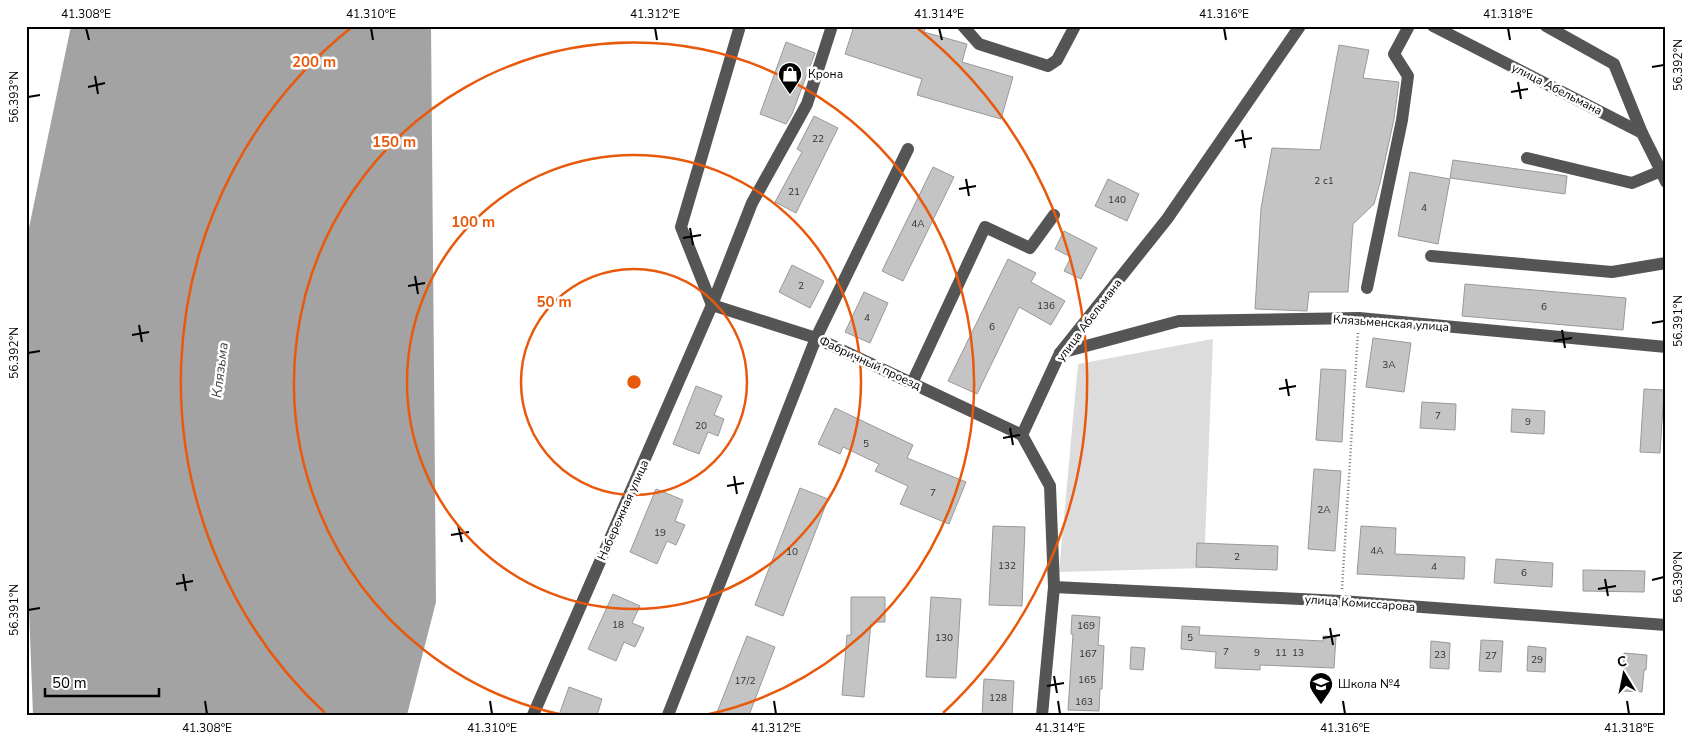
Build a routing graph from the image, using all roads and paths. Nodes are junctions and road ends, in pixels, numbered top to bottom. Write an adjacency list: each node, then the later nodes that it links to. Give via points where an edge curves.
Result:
1 (740, 26): 17 (street, via 681,227)
2 (832, 26): 17 (street, Набережная улица, via 807,104 752,203)
3 (963, 26): 4 (street, via 979,44 1048,66 1057,60)
4 (1075, 26)
5 (1300, 26): 21 (street, улица Абельмана, via 1167,220)
6 (1409, 26): 16 (street, via 1394,54 1408,76)
7 (1433, 26): 9 (street, улица Абельмана)
8 (1549, 27): 9 (street, via 1614,64)
9 (1642, 133): 12 (street)
10 (908, 149): 19 (street)
11 (1527, 158): 12 (street, via 1632,183)
12 (1663, 177)
13 (1054, 215): 22 (street, via 1030,248 985,227)
14 (1432, 256): 15 (street, via 1612,272)
15 (1666, 263)
16 (1367, 288)
17 (712, 305): 19 (street, Фабричный проезд); 27 (street, Набережная улица)
18 (1359, 318): 20 (street, Клязьменская улица); 21 (street, Клязьменская улица, via 1179,321); 25 (path)
19 (816, 338): 22 (street, Фабричный проезд); 28 (street)
20 (1666, 348)
21 (1060, 353): 23 (street, улица Абельмана)
22 (912, 383): 23 (street, Фабричный проезд)
23 (1022, 435): 24 (street, via 1050,486)
24 (1054, 587): 25 (street, улица Комиссарова); 29 (street)
25 (1341, 601): 26 (street, улица Комиссарова)
26 (1666, 625)
27 (533, 715)
28 (668, 715)
29 (1042, 715)

